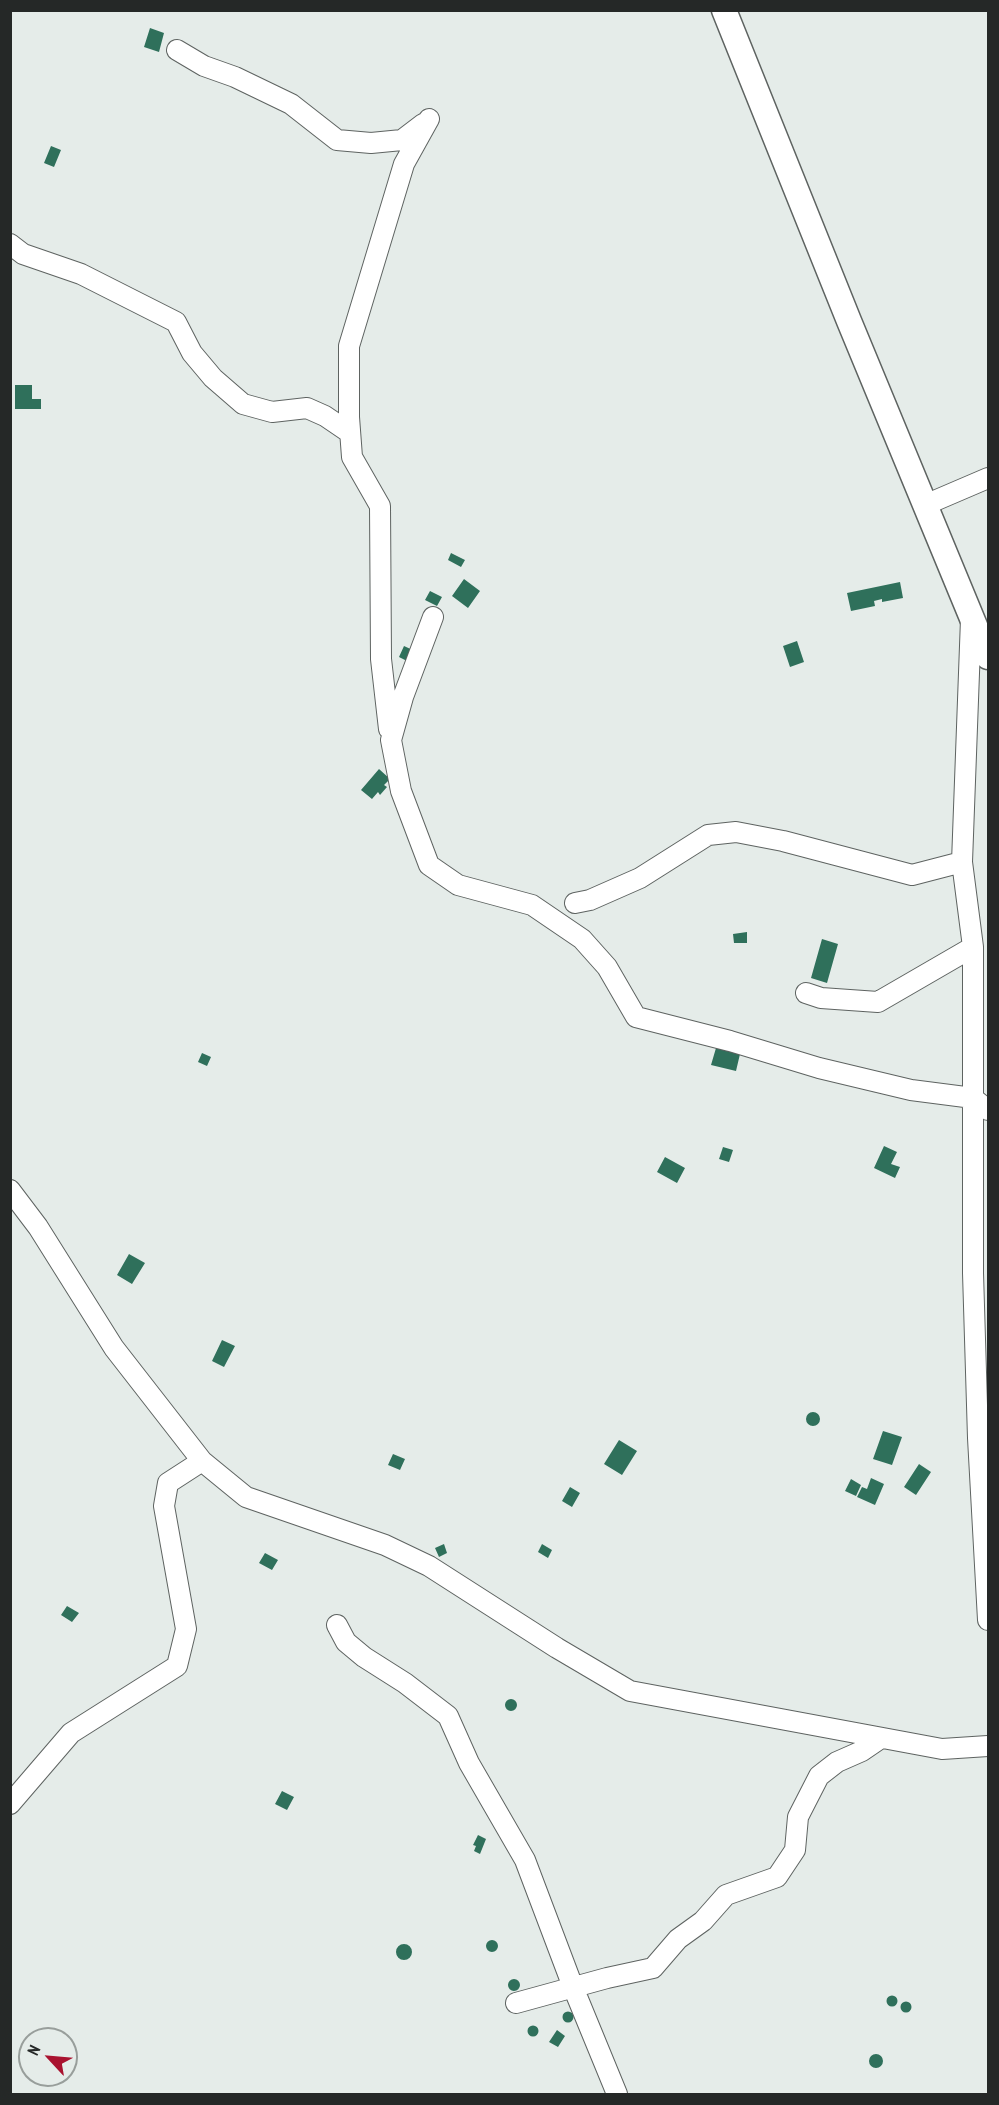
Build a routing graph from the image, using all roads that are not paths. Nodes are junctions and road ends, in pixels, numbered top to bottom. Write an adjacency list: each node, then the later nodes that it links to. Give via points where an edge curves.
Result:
1 (724, 10): 6 (main road)
2 (177, 50): 4 (street, via 291,104 337,140 402,141 429,119 404,164 349,346)
3 (10, 244): 4 (street, via 23,254 81,274 176,322 192,353 243,404 272,412 307,408)
4 (350, 433): 10 (street, via 352,457 380,506 381,659)
5 (988, 478): 6 (street)
6 (925, 505): 7 (main road)
7 (971, 616): 9 (main road); 11 (street)
8 (433, 617): 10 (street, via 402,697)
9 (988, 657)
10 (391, 740): 15 (street, via 401,791 429,865 458,885 532,905 582,939 607,967 636,1017 842,1074 911,1090)
11 (962, 862): 12 (street, via 912,875 783,841 736,832 717,834 708,835 640,878); 13 (street)
12 (575, 903)
13 (973, 947): 14 (street, via 878,1002 821,998); 15 (street)
14 (806, 993)
15 (973, 1098): 16 (street); 19 (street, via 973,1284)
16 (988, 1110)
17 (10, 1191): 18 (street, via 38,1227 114,1348)
18 (202, 1461): 21 (street, via 246,1497 385,1545 429,1566 630,1691); 23 (street, via 168,1483 164,1506 186,1629 177,1666 71,1733)
19 (988, 1620)
20 (337, 1625): 24 (street, via 346,1642 364,1657 448,1716 468,1762 525,1860)
21 (881, 1738): 22 (street, via 942,1749); 24 (street, via 819,1776 798,1817 795,1850 777,1877 726,1895 653,1968)
22 (988, 1746)
23 (10, 1804)
24 (573, 1987): 25 (street); 26 (street)
25 (516, 2003)
26 (617, 2094)

